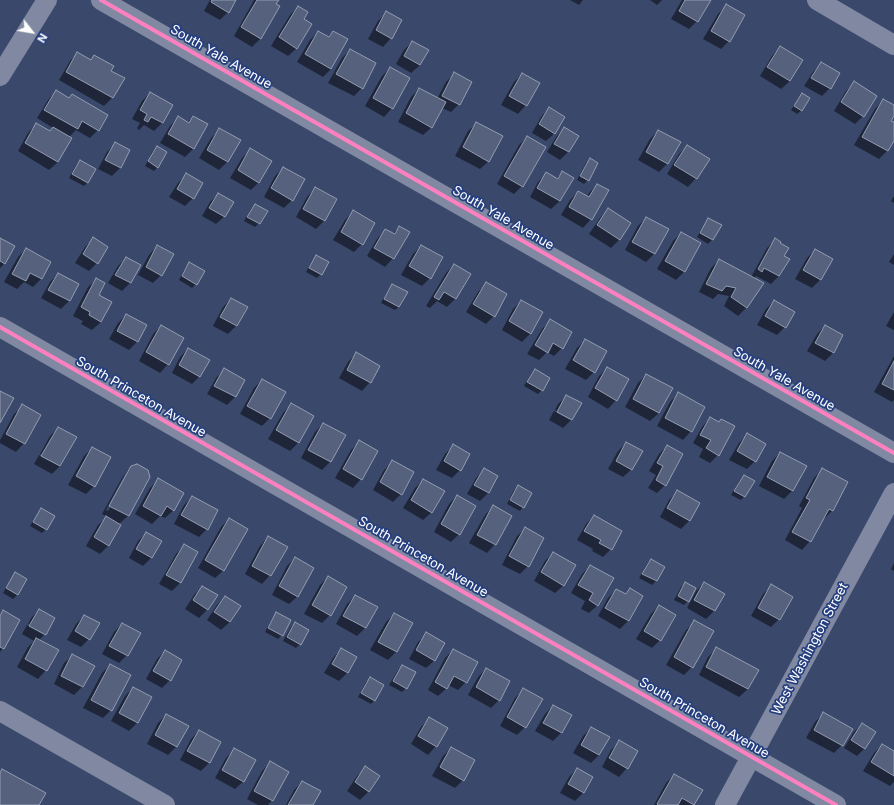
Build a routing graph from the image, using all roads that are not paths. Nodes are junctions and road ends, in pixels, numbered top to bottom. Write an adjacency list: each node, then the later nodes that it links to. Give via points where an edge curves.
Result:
1 (47, 0): 5 (street)
2 (101, 0): 7 (street, South Yale Avenue)
3 (817, 0): 4 (street)
4 (894, 45)
5 (0, 76)
6 (0, 327): 10 (street, South Princeton Avenue)
7 (894, 453)
8 (894, 493): 10 (street, West Washington Street)
9 (0, 711): 11 (street)
10 (751, 757): 12 (street, West Washington Street); 13 (street, South Princeton Avenue)
11 (164, 805)
12 (725, 805)
13 (836, 805)

